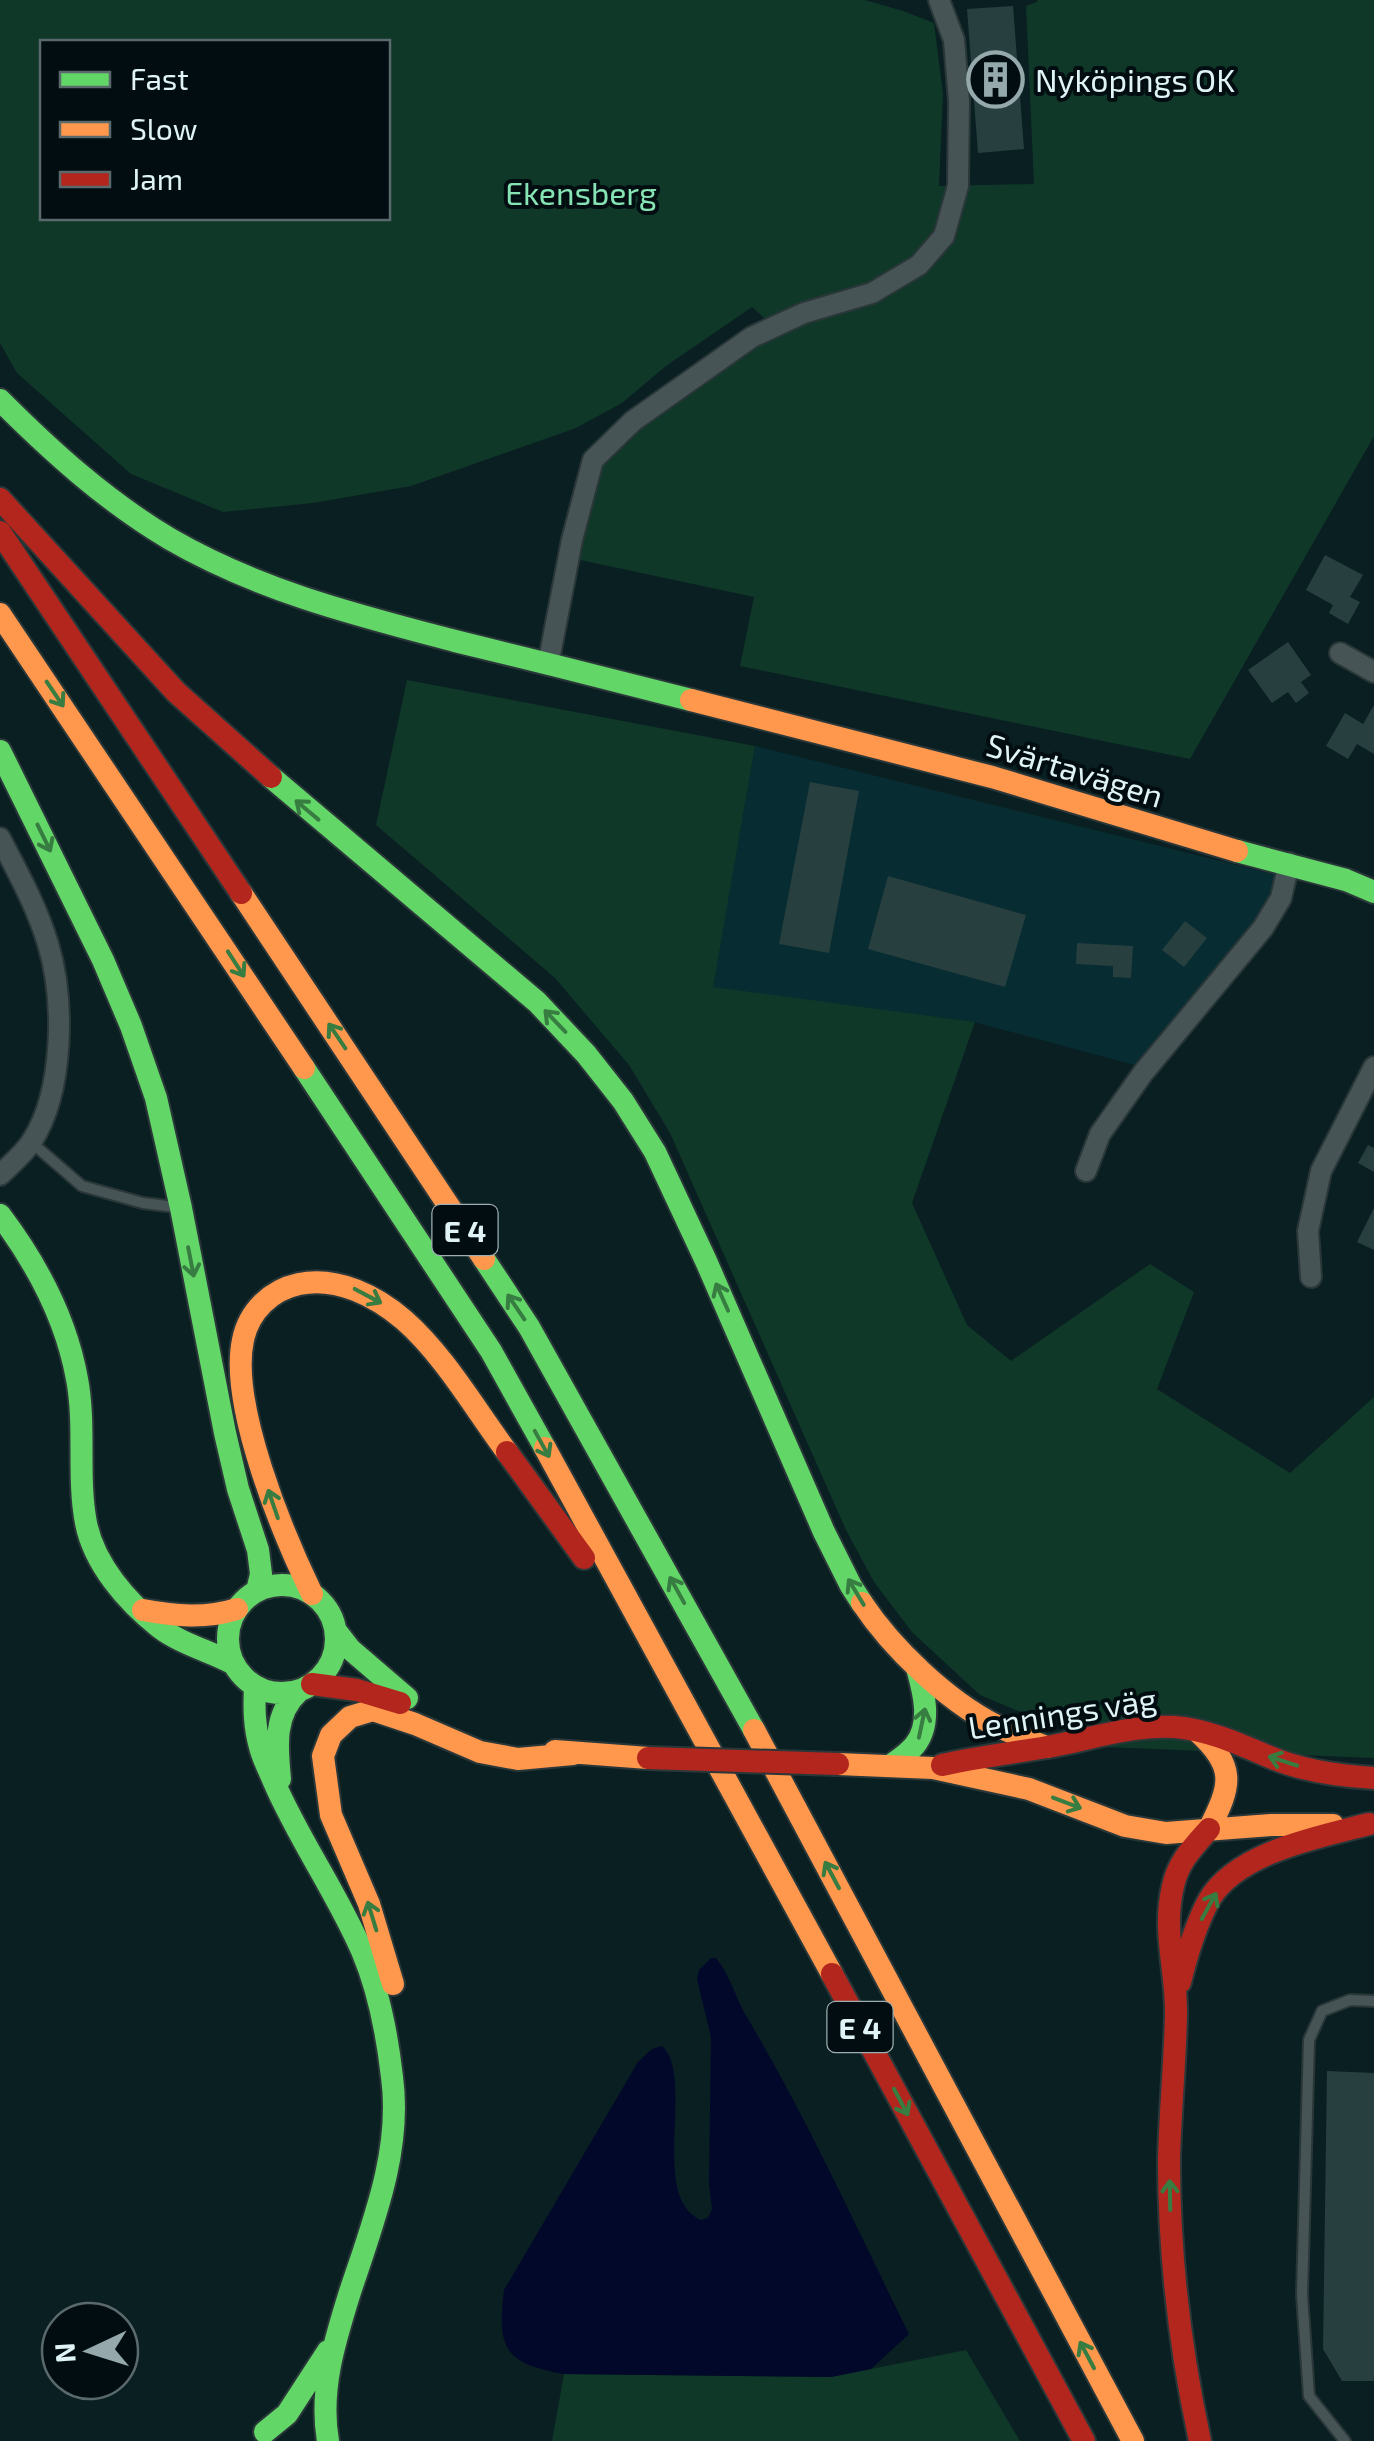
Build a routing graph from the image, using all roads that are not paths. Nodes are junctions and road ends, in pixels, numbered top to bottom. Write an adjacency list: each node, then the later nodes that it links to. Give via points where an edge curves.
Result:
1 (939, 0): 7 (street, via 954,40 959,101 958,186 944,236 919,265 872,293 752,337 632,422 593,460)
2 (0, 400): 7 (main road, Svärtavägen, via 46,448 197,554 336,610)
3 (0, 499): 26 (main road, one-way to 3, via 851,1586 655,1152 624,1101 536,1002 176,692)
4 (0, 532): 47 (main road, E 4, one-way to 4, via 530,1327)
5 (0, 614): 27 (main road, E 4, one-way to 27, via 491,1351)
6 (1340, 652): 8 (street)
7 (548, 664): 11 (main road, Svärtavägen, via 992,777)
8 (1374, 672)
9 (0, 751): 17 (main road, one-way to 17, via 131,1026 156,1098)
10 (0, 838): 14 (street, via 34,905 56,989 56,1073)
11 (1289, 863): 12 (main road, Svärtavägen); 15 (street, via 1281,898 1263,928 1143,1074 1100,1134)
12 (1374, 892)
13 (1374, 1067): 19 (street, via 1322,1171 1308,1231)
14 (31, 1142): 16 (street); 17 (lane, via 82,1186)
15 (1086, 1171)
16 (0, 1176)
17 (181, 1208): 20 (main road, one-way to 20, via 224,1433 258,1550)
18 (0, 1215): 23 (main road, via 38,1271 67,1340 77,1378 88,1536 101,1563)
19 (1311, 1277)
20 (257, 1591): 21 (main road, via 284,1585); 22 (main road)
21 (312, 1594): 24 (main road); 27 (main road, one-way to 27, via 256,1452 240,1367 254,1311 284,1289 318,1282 370,1296 419,1334)
22 (237, 1609): 23 (main road, via 193,1618); 25 (main road, via 228,1636)
23 (142, 1610): 25 (main road, via 162,1629)
24 (336, 1631): 29 (main road, via 332,1661); 30 (main road)
25 (234, 1664): 28 (main road)
26 (917, 1668): 32 (main road, via 993,1724); 34 (main road, one-way to 26, via 923,1730)
27 (672, 1677): 46 (main road, E 4, one-way to 46)
28 (255, 1686): 29 (main road, via 284,1693); 37 (main road, via 260,1749)
29 (306, 1687): 30 (main road, via 358,1690); 37 (main road, via 286,1704 280,1731)
30 (424, 1710): 33 (main road, via 518,1745)
31 (1196, 1730): 32 (main road, Lennings väg, via 1141,1728); 36 (main road, Lennings väg, one-way to 31, via 1338,1776); 39 (main road, via 1222,1756 1227,1776)
32 (1046, 1747): 35 (main road, Lennings väg)
33 (573, 1754): 34 (main road, bridge); 42 (main road, one-way to 33, via 397,1998 369,1904 331,1814 323,1756 331,1734 350,1717 373,1710 480,1752 518,1760)
34 (890, 1766): 35 (main road)
35 (932, 1768): 39 (main road, one-way to 39, via 1029,1789 1125,1826)
36 (1374, 1778)
37 (282, 1801): 42 (main road, via 362,1948 379,1997)
38 (1371, 1824): 39 (main road); 40 (main road, one-way to 38, via 1212,1897 1242,1866)
39 (1210, 1829): 40 (main road, via 1184,1857 1174,1880 1168,1923)
40 (1176, 1997): 48 (main road, one-way to 40, via 1182,2344 1169,2201)
41 (1374, 2001): 49 (lane, via 1350,2000 1322,2011 1309,2040 1302,2295 1310,2396)
42 (393, 2080): 43 (main road, via 385,2178)
43 (334, 2342): 44 (main road, via 287,2414); 45 (main road, via 325,2424)
44 (258, 2437): 45 (main road, via 280,2429)
45 (312, 2437)
46 (1084, 2441)
47 (1133, 2441)
48 (1200, 2441)
49 (1346, 2441)

